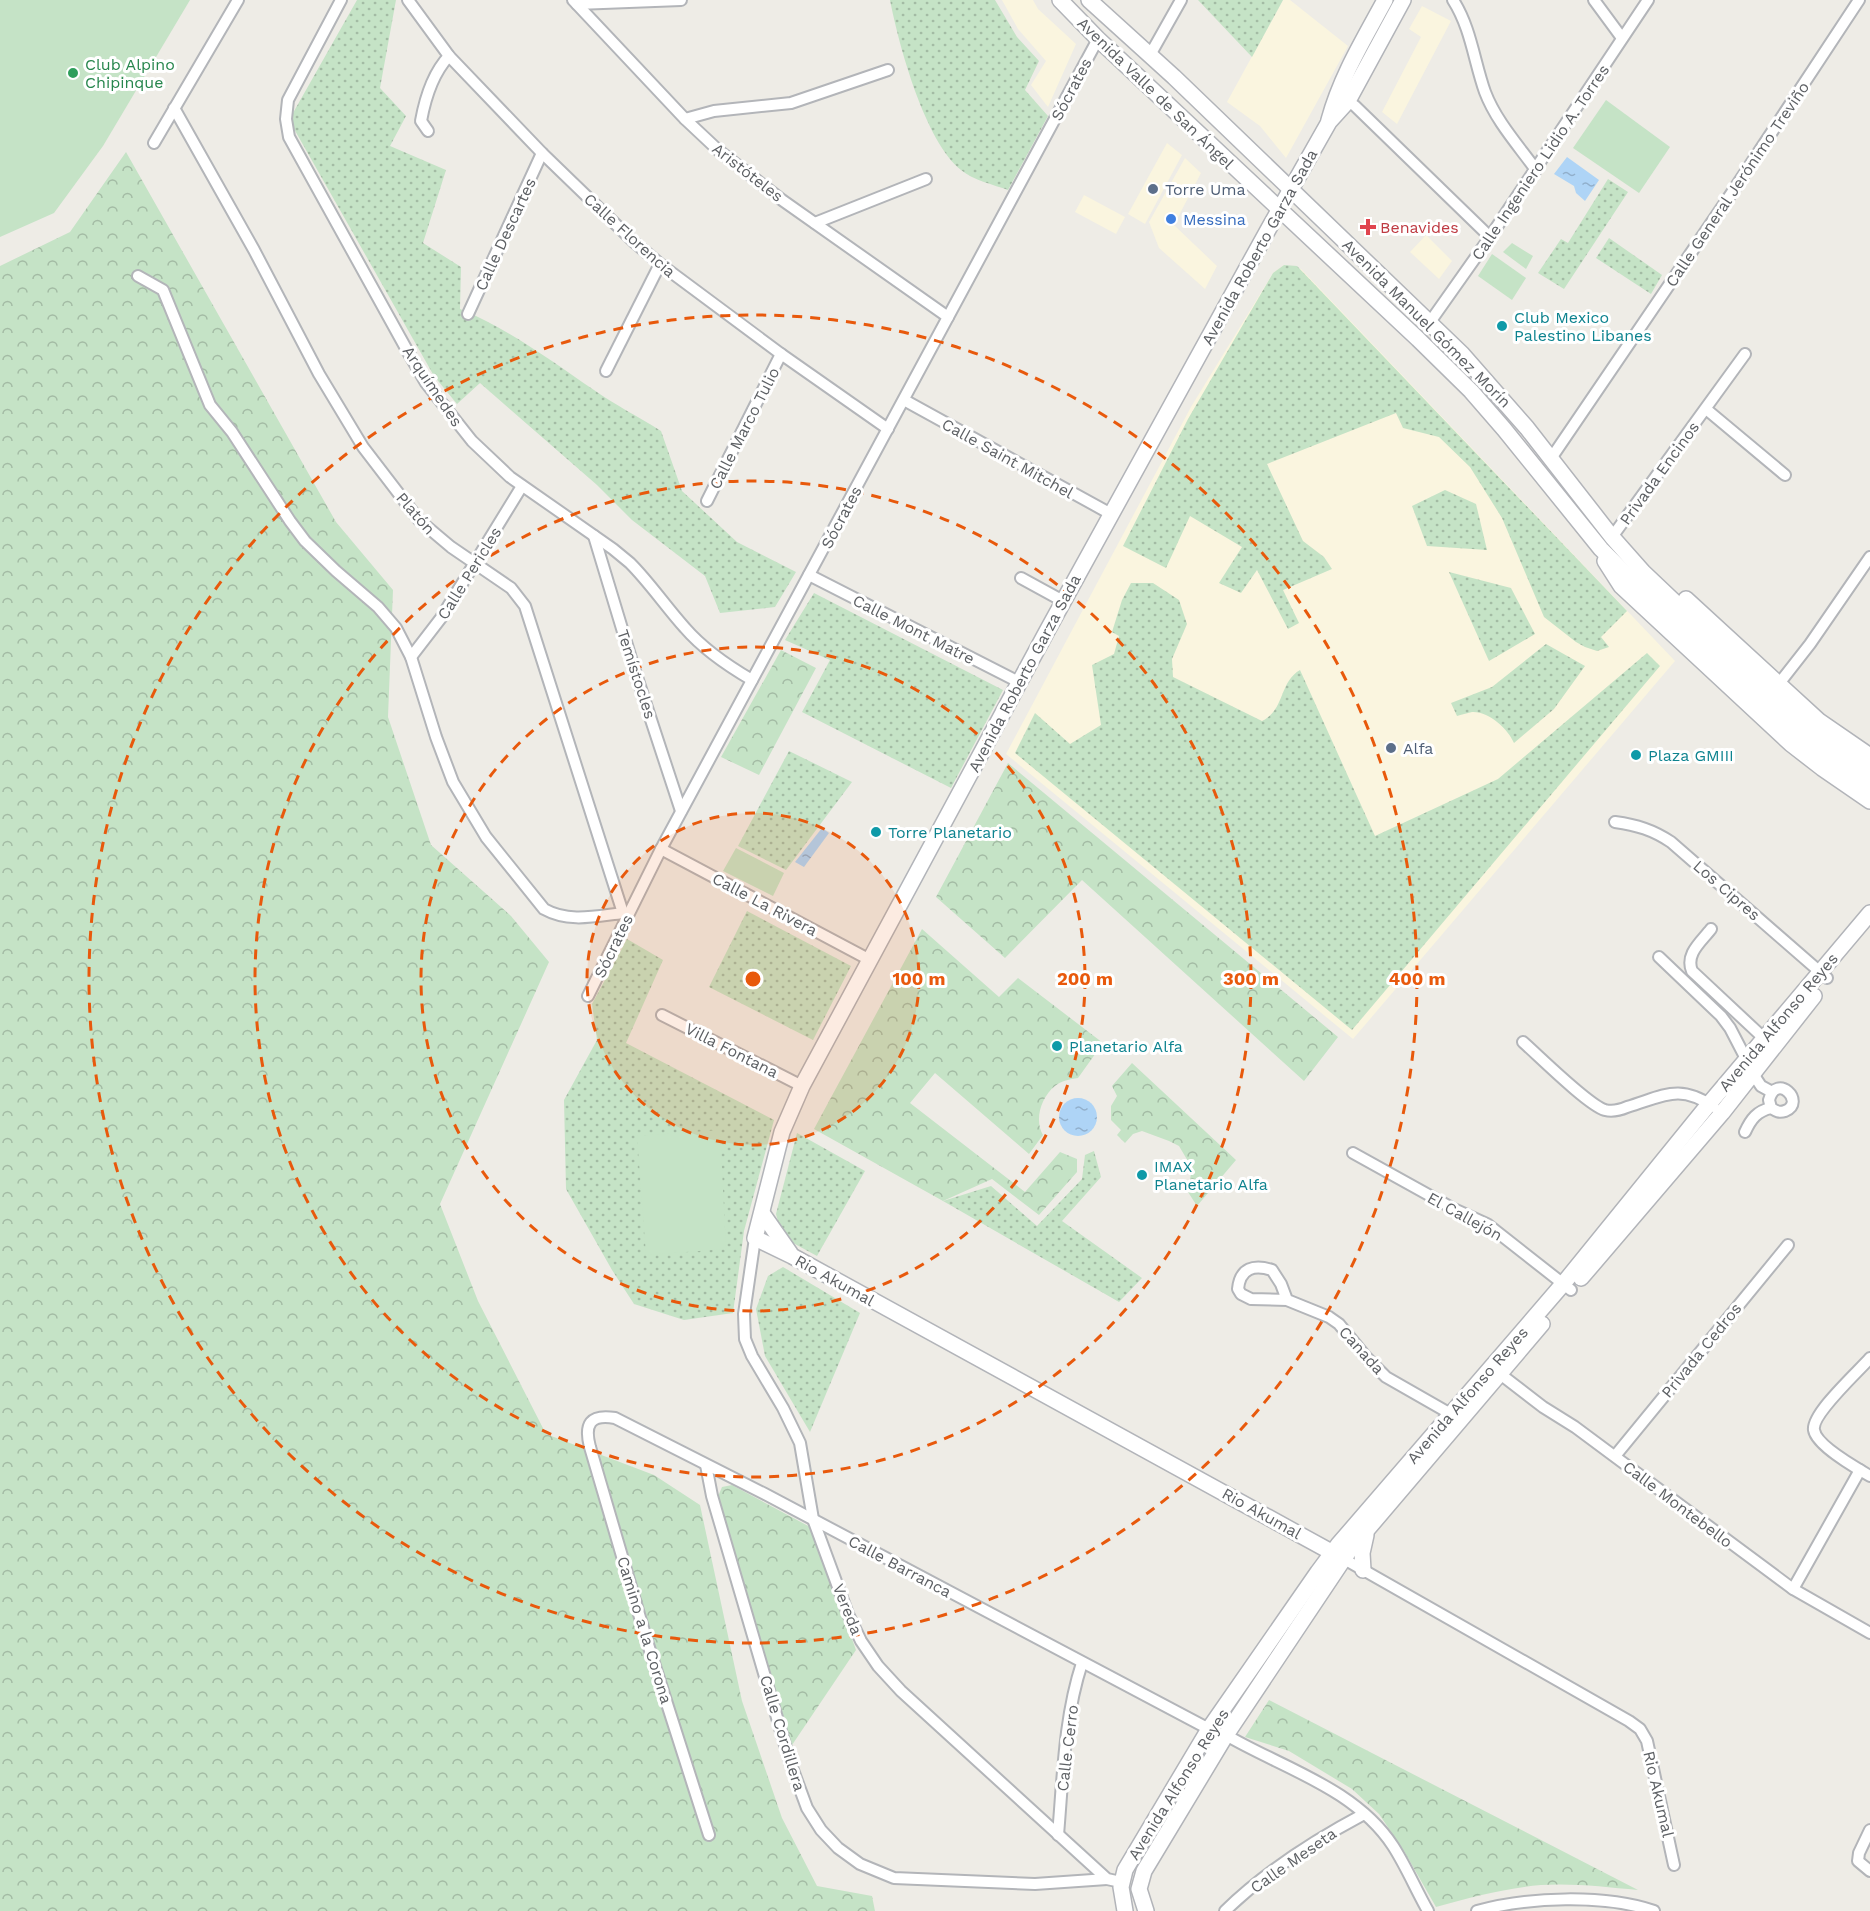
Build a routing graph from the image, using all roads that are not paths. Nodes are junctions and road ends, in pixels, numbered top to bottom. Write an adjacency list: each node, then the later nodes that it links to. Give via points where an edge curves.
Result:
1 (238, 0): 21 (street)
2 (341, 0): 45 (street, Arquímedes, via 288,100 285,119 289,137 426,382 472,441)
3 (408, 0): 18 (street, Calle Florencia)
4 (681, 0): 14 (street)
5 (1060, 0): 16 (main road, Avenida Valle de San Ángel)
6 (1089, 0): 17 (main road, Avenida Valle de San Ángel)
7 (1181, 0): 17 (street)
8 (1385, 0): 20 (main road, Avenida Roberto Garza Sada)
9 (1403, 0): 20 (main road, Avenida Roberto Garza Sada)
10 (1453, 0): 26 (street, via 1464,19 1490,104)
11 (1594, 0): 15 (street)
12 (1648, 0): 15 (street, Calle Ingeniero Lidio A. Torres)
13 (1859, 0): 43 (street, Calle General Jerónimo Treviño)
14 (575, 2): 22 (street, Aristóteles)
15 (1622, 38): 26 (street, Calle Ingeniero Lidio A. Torres)
16 (1098, 39): 29 (main road, Avenida Valle de San Ángel); 35 (street, Sócrates)
17 (1150, 55): 28 (main road, Avenida Valle de San Ángel)
18 (449, 56): 23 (street, via 437,72 424,105 421,121); 25 (street, Calle Florencia)
19 (888, 70): 22 (street, via 791,103)
20 (1342, 97): 28 (main road, Avenida Roberto Garza Sada); 31 (street)
21 (174, 108): 24 (street); 52 (street, Platón, via 351,428 419,520)
22 (685, 118): 30 (street, Aristóteles, via 718,150)
23 (428, 131)
24 (154, 143)
25 (542, 153): 32 (street, Calle Florencia); 34 (street, Calle Descartes)
26 (1536, 170): 31 (street, Calle Ingeniero Lidio A. Torres)
27 (926, 179): 30 (street)
28 (1292, 189): 29 (main road, Avenida Roberto Garza Sada); 36 (main road, Avenida Manuel Gómez Morín)
29 (1279, 210): 47 (main road, Avenida Roberto Garza Sada); 50 (main road, Avenida Manuel Gómez Morín, via 1471,391)
30 (816, 223): 35 (street, Aristóteles)
31 (1490, 237): 36 (street, Calle Ingeniero Lidio A. Torres)
32 (660, 264): 37 (street, Calle Florencia); 39 (street)
33 (138, 276): 56 (street, via 163,290 210,405 290,522 319,555 388,617)
34 (468, 314)
35 (948, 317): 40 (street, Sócrates)
36 (1430, 322): 43 (main road, Avenida Manuel Gómez Morín)
37 (781, 354): 42 (street, Calle Florencia); 46 (street, Calle Marco Tulio)
38 (1745, 354): 41 (street, Privada Encinos)
39 (606, 371)
40 (904, 400): 42 (street, Sócrates); 47 (street, Calle Saint Mitchel)
41 (1706, 409): 44 (street, Privada Encinos); 49 (street, Privada Encinos)
42 (888, 429): 53 (street, Sócrates)
43 (1552, 457): 49 (main road, Avenida Manuel Gómez Morín)
44 (1785, 475)
45 (522, 486): 48 (street, Arquímedes); 52 (street, Calle Pericles)
46 (707, 501)
47 (1111, 514): 55 (main road, Avenida Roberto Garza Sada)
48 (594, 536): 57 (street, Arquímedes, via 637,570 703,646); 64 (street, Temístocles)
49 (1617, 543): 59 (main road, Avenida Manuel Gómez Morín, via 1660,574); 61 (main road, Avenida Manuel Gómez Morín, via 1796,717)
50 (1601, 549): 62 (main road, Avenida Manuel Gómez Morín, via 1773,715); 63 (main road, Avenida Manuel Gómez Morín, via 1615,579 1659,623 1791,744)
51 (1870, 557): 59 (street)
52 (476, 563): 56 (street, Calle Pericles); 68 (street, Platón, via 511,588 525,606)
53 (809, 575): 57 (street, Sócrates); 58 (street, Calle Mont Matre)
54 (1021, 578): 55 (street)
55 (1063, 601): 58 (main road, Avenida Roberto Garza Sada)
56 (411, 657): 68 (street, via 453,782 486,837 534,900 562,917)
57 (752, 680): 64 (street, Sócrates)
58 (1019, 682): 72 (main road, Avenida Roberto Garza Sada)
59 (1778, 685): 60 (main road, Avenida Manuel Gómez Morín, via 1830,729)
60 (1870, 756)
61 (1870, 772)
62 (1870, 786)
63 (1870, 801)
64 (681, 811): 66 (street, Sócrates)
65 (1615, 822): 73 (street, Los Cipres, via 1655,831 1671,842)
66 (661, 849): 68 (street, Sócrates); 72 (street, Calle La Rivera)
67 (1870, 913): 73 (main road, Avenida Alfonso Reyes)
68 (625, 914): 74 (street, Sócrates)
69 (1870, 928): 73 (main road, Avenida Alfonso Reyes)
70 (1711, 929): 77 (street, via 1690,956 1692,971)
71 (1659, 957): 78 (street, via 1721,1016)
72 (870, 960): 79 (main road, Avenida Roberto Garza Sada)
73 (1824, 975): 77 (main road, Avenida Alfonso Reyes)
74 (588, 996)
75 (662, 1015): 79 (street, Villa Fontana)
76 (1523, 1042): 81 (street, via 1604,1110 1622,1109 1678,1092)
77 (1769, 1043): 78 (main road, Avenida Alfonso Reyes)
78 (1749, 1068): 80 (street, via 1761,1086); 81 (main road, Avenida Alfonso Reyes)
79 (802, 1086): 85 (main road, Avenida Roberto Garza Sada, via 782,1132)
80 (1772, 1092): 82 (street); 82 (street, via 1784,1088 1790,1092 1792,1104 1783,1112)
81 (1715, 1108): 89 (main road, Avenida Alfonso Reyes)
82 (1771, 1108): 83 (street, via 1753,1117)
83 (1745, 1132)
84 (1353, 1153): 89 (street, El Callejón, via 1487,1224)
85 (762, 1213): 86 (main road, Avenida Roberto Garza Sada); 88 (main road)
86 (755, 1238): 88 (main road, Rio Akumal); 98 (street, Vereda, via 744,1314 745,1339 800,1443)
87 (1788, 1245): 95 (street, Privada Cedros)
88 (792, 1256): 100 (main road, Rio Akumal)
89 (1567, 1287): 92 (main road, Avenida Alfonso Reyes)
90 (1287, 1300): 90 (street, Canada, via 1251,1299 1241,1294 1238,1289 1242,1275 1254,1266 1272,1270); 93 (street, Canada, via 1318,1311 1339,1324 1386,1377)
91 (1870, 1358): 97 (street, via 1814,1423 1822,1443)
92 (1496, 1371): 93 (main road, Avenida Alfonso Reyes); 95 (street, Calle Montebello)
93 (1456, 1417): 99 (main road, Avenida Alfonso Reyes); 100 (main road, Avenida Alfonso Reyes)
94 (589, 1425): 96 (street, Calle Barranca, via 595,1418 615,1418); 111 (street, Camino a la Corona, via 590,1448)
95 (1615, 1456): 102 (street, Calle Montebello)
96 (706, 1465): 98 (street, Calle Barranca); 115 (street, Calle Cordillera, via 790,1762 807,1808 838,1848 860,1864 894,1878 1035,1884)
97 (1865, 1473): 102 (street)
98 (813, 1520): 104 (street, Calle Barranca); 112 (street, Vereda, via 848,1614 878,1666)
99 (1367, 1531): 100 (main road, Avenida Alfonso Reyes); 101 (main road)
100 (1338, 1555): 101 (street, Rio Akumal); 105 (main road, Avenida Alfonso Reyes); 106 (main road, Avenida Alfonso Reyes)
101 (1363, 1570): 113 (street, Rio Akumal, via 1640,1729 1647,1741)
102 (1793, 1589): 103 (street, Calle Montebello)
103 (1870, 1633)
104 (1082, 1663): 107 (street, Calle Barranca); 112 (street, Calle Cerro, via 1074,1687 1066,1743)
105 (1248, 1672): 106 (main road); 107 (main road, Avenida Alfonso Reyes)
106 (1261, 1683): 108 (main road, Avenida Alfonso Reyes)
107 (1213, 1724): 108 (main road); 115 (main road, Avenida Alfonso Reyes, via 1125,1870)
108 (1226, 1735): 109 (street, via 1340,1796); 117 (main road, Avenida Alfonso Reyes, via 1141,1877 1139,1889)
109 (1364, 1814): 118 (street, Calle Meseta, via 1272,1872); 119 (street, via 1393,1846)
110 (1870, 1830): 114 (street, via 1858,1861)
111 (709, 1835)
112 (1058, 1835): 115 (street, Vereda)
113 (1674, 1865)
114 (1870, 1871)
115 (1114, 1881): 116 (main road)
116 (1125, 1911)
117 (1146, 1911)
118 (1225, 1911)
119 (1428, 1911)
120 (1477, 1911): 121 (street, via 1502,1904 1558,1900 1614,1903)
121 (1654, 1911)

